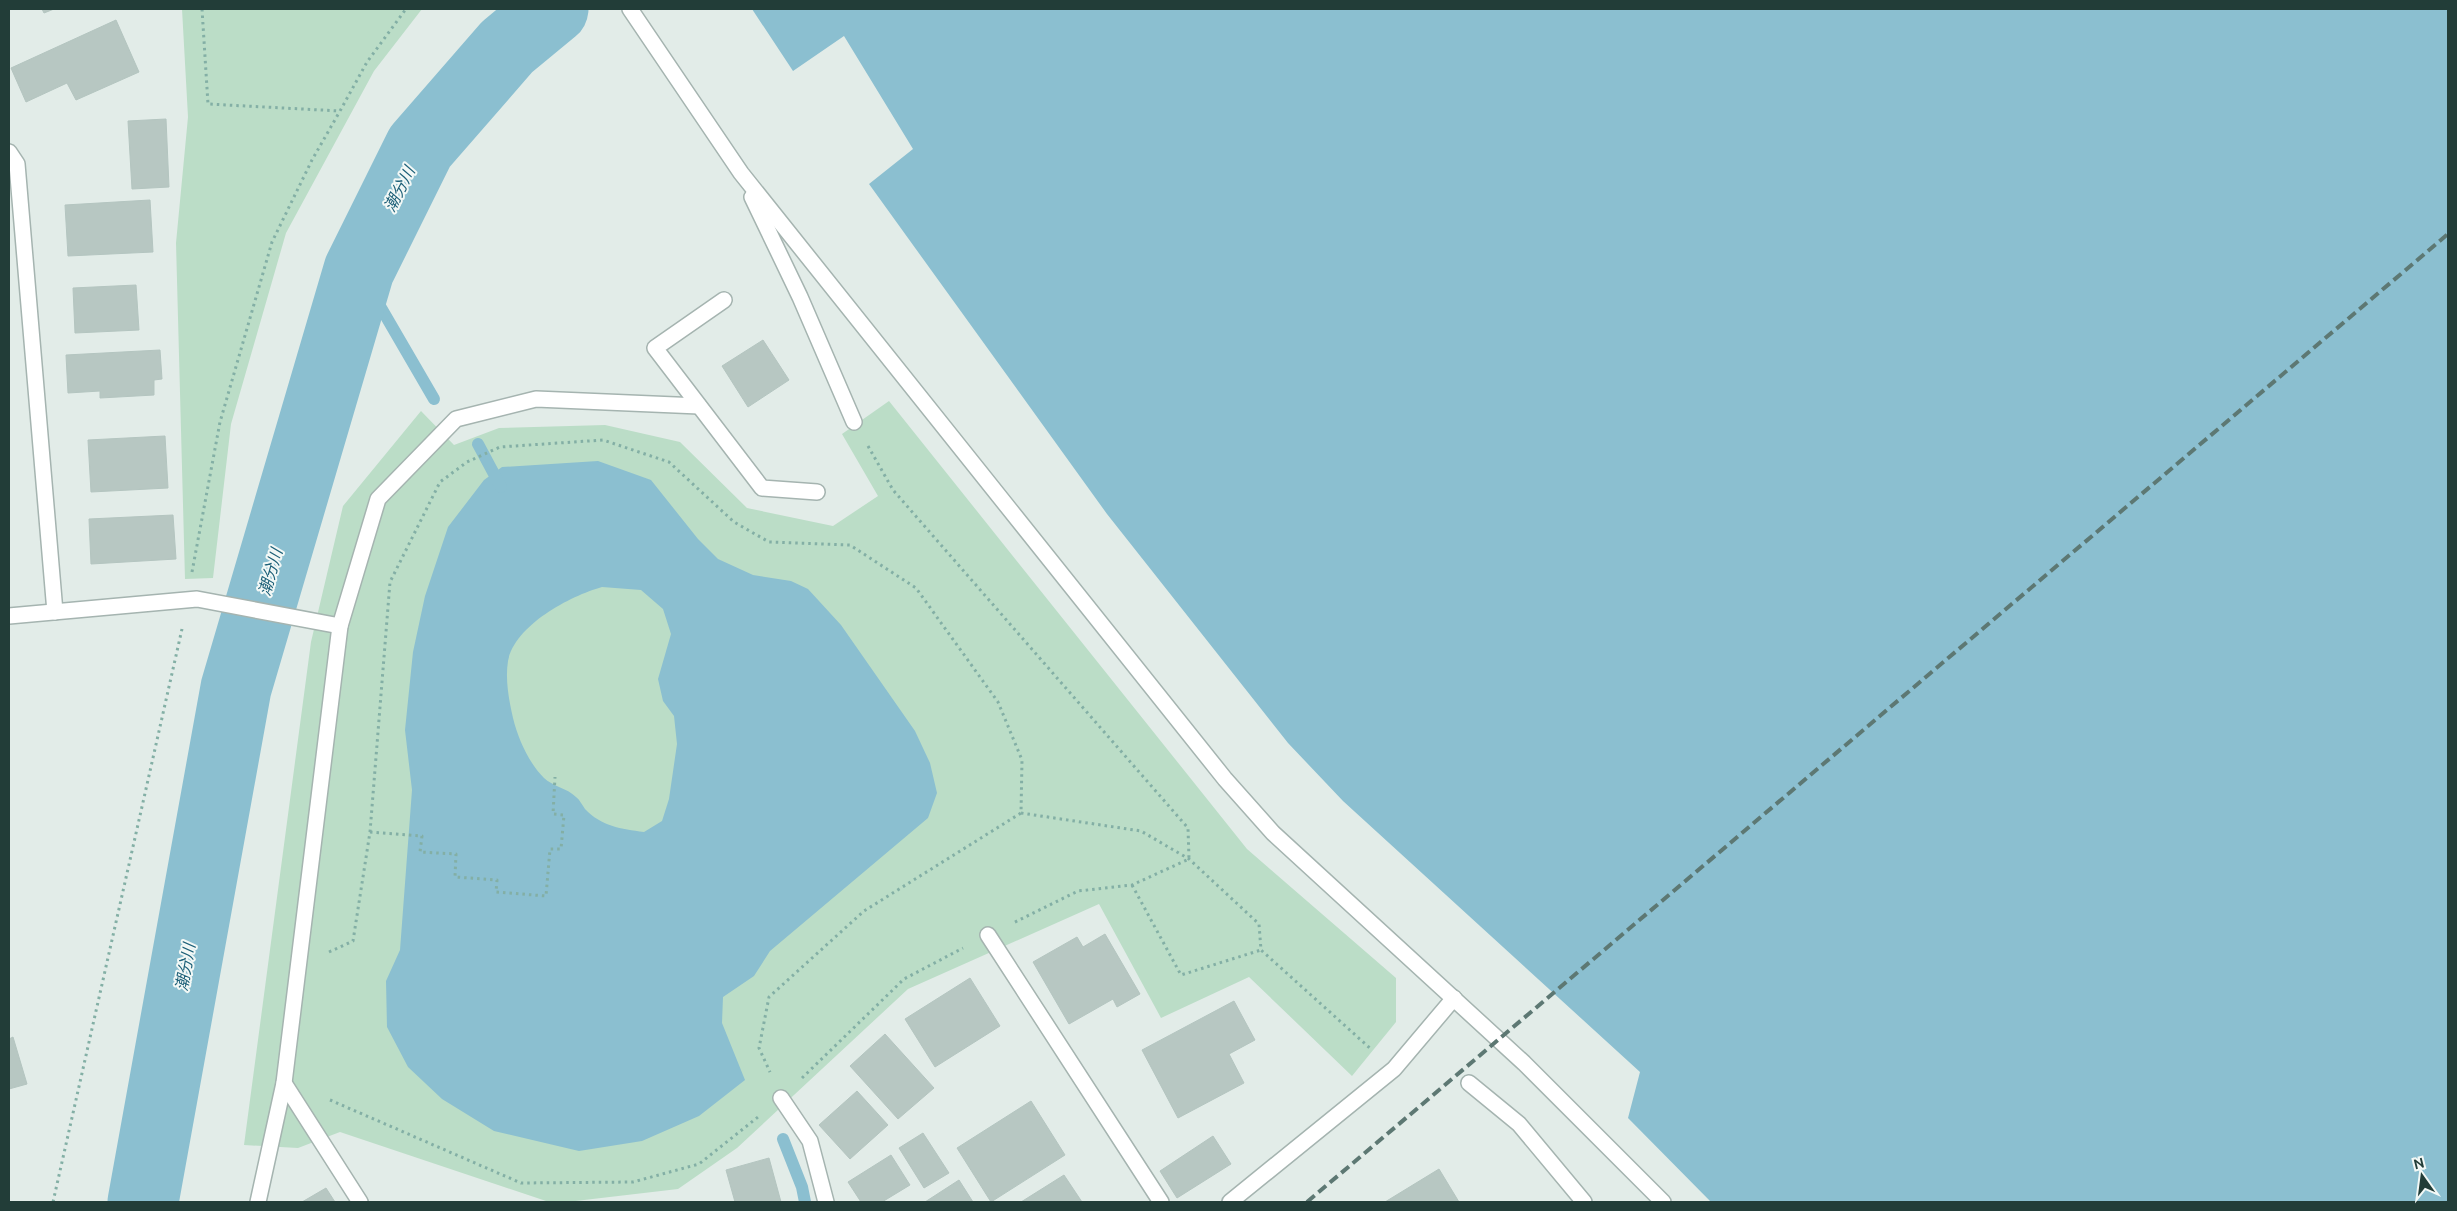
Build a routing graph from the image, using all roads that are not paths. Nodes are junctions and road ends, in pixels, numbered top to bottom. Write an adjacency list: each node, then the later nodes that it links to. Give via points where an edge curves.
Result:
1 (631, 10): 3 (street)
2 (9, 152): 8 (street, via 17,164)
3 (741, 173): 6 (street); 12 (street, via 1225,779 1273,834)
4 (724, 300): 5 (street, via 655,348)
5 (699, 406): 7 (street, via 762,488); 10 (street, via 536,399 456,419 378,499)
6 (854, 422)
7 (817, 492)
8 (55, 612): 9 (street); 10 (street, via 193,599)
9 (9, 616)
10 (340, 626): 13 (street)
11 (988, 935): 19 (street)
12 (1454, 998): 20 (street, via 1394,1069); 22 (street)
13 (284, 1083): 16 (street); 17 (street)
14 (1469, 1083): 21 (street, via 1520,1124)
15 (781, 1098): 18 (street, via 810,1141)
16 (258, 1202)
17 (360, 1202)
18 (826, 1202)
19 (1161, 1202)
20 (1230, 1202)
21 (1584, 1202)
22 (1663, 1202)

